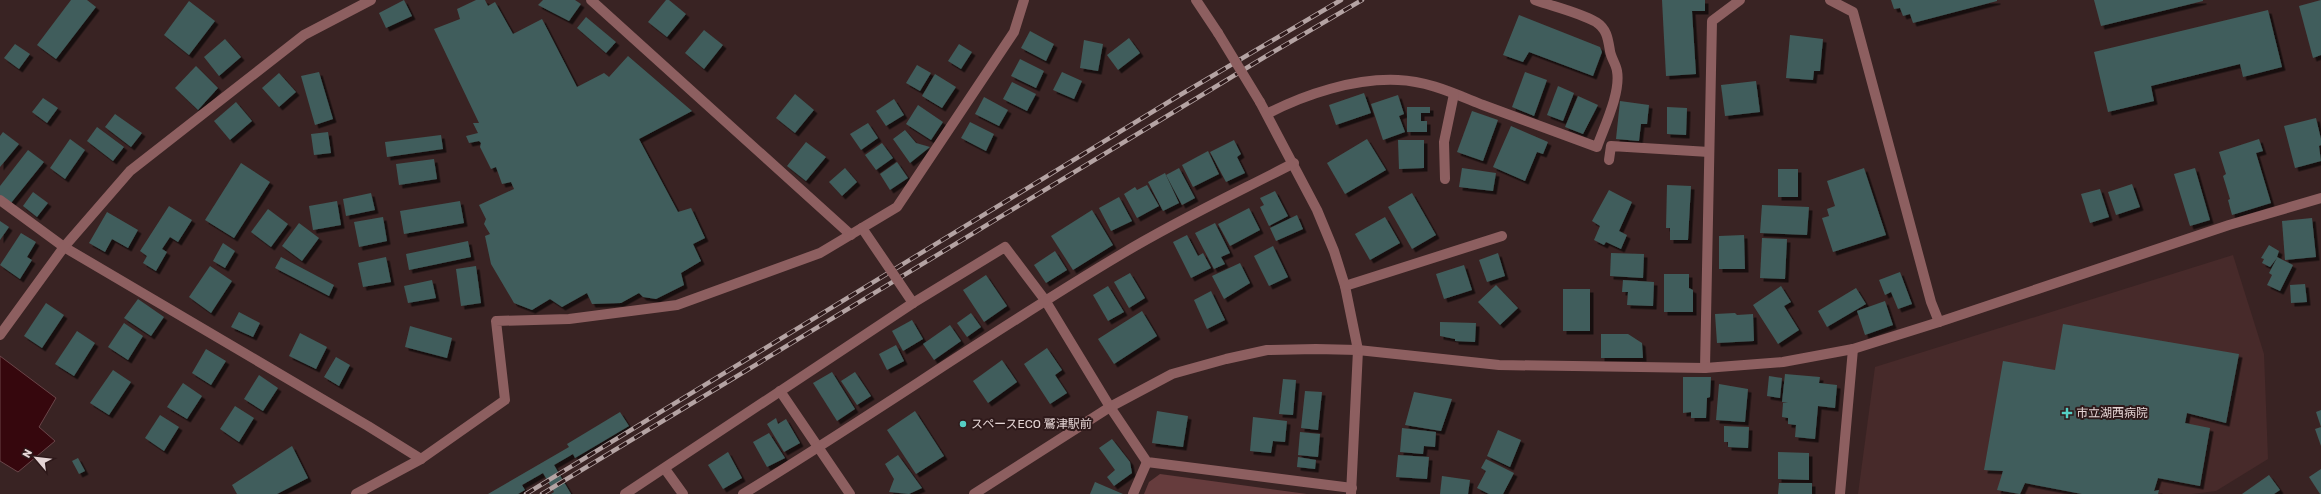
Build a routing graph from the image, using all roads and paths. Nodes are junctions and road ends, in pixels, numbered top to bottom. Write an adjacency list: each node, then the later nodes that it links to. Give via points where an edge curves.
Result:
1 (371, 0): 19 (street, via 304,35 130,170)
2 (591, 0): 17 (street)
3 (1024, 0): 16 (street, via 1014,32 897,207)
4 (1196, 0): 9 (street, bridge)
5 (1536, 0): 8 (street, via 1596,22 1604,29 1609,39 1618,81 1597,147)
6 (1740, 0): 10 (street, via 1712,21)
7 (1830, 0): 23 (street, via 1853,12)
8 (1454, 94): 9 (street, via 1415,82 1378,80 1311,96); 13 (street, via 1444,142)
9 (1267, 114): 12 (street)
10 (1709, 152): 11 (street, via 1611,146); 27 (street)
11 (1609, 160)
12 (1294, 163): 20 (street, via 1334,251); 21 (street, via 1122,253)
13 (1445, 179)
14 (2321, 198): 23 (street, via 2229,225)
15 (0, 200): 19 (street)
16 (862, 228): 17 (street); 22 (street, bridge)
17 (851, 234): 31 (street, via 820,253 677,305 569,318 496,321 505,400)
18 (1502, 236): 20 (street)
19 (64, 247): 24 (street); 31 (street)
20 (1345, 286): 26 (street)
21 (1045, 300): 22 (street, via 1005,247); 29 (street); 30 (street)
22 (913, 303): 28 (street)
23 (1939, 322): 25 (street)
24 (0, 335)
25 (1852, 349): 27 (street, via 1783,362); 42 (street)
26 (1358, 350): 27 (street, via 1499,366); 29 (street, via 1267,350 1226,359 1172,374); 34 (street)
27 (1705, 368)
28 (780, 391): 30 (street); 33 (street)
29 (1110, 407): 32 (street); 40 (street)
30 (818, 449): 38 (street); 39 (street)
31 (421, 459): 35 (street)
32 (1147, 462): 34 (street); 41 (street)
33 (665, 469): 36 (street); 37 (street)
34 (1352, 491)
35 (356, 494)
36 (625, 494)
37 (683, 494)
38 (743, 494)
39 (850, 494)
40 (974, 494)
41 (1133, 494)
42 (1840, 494)

